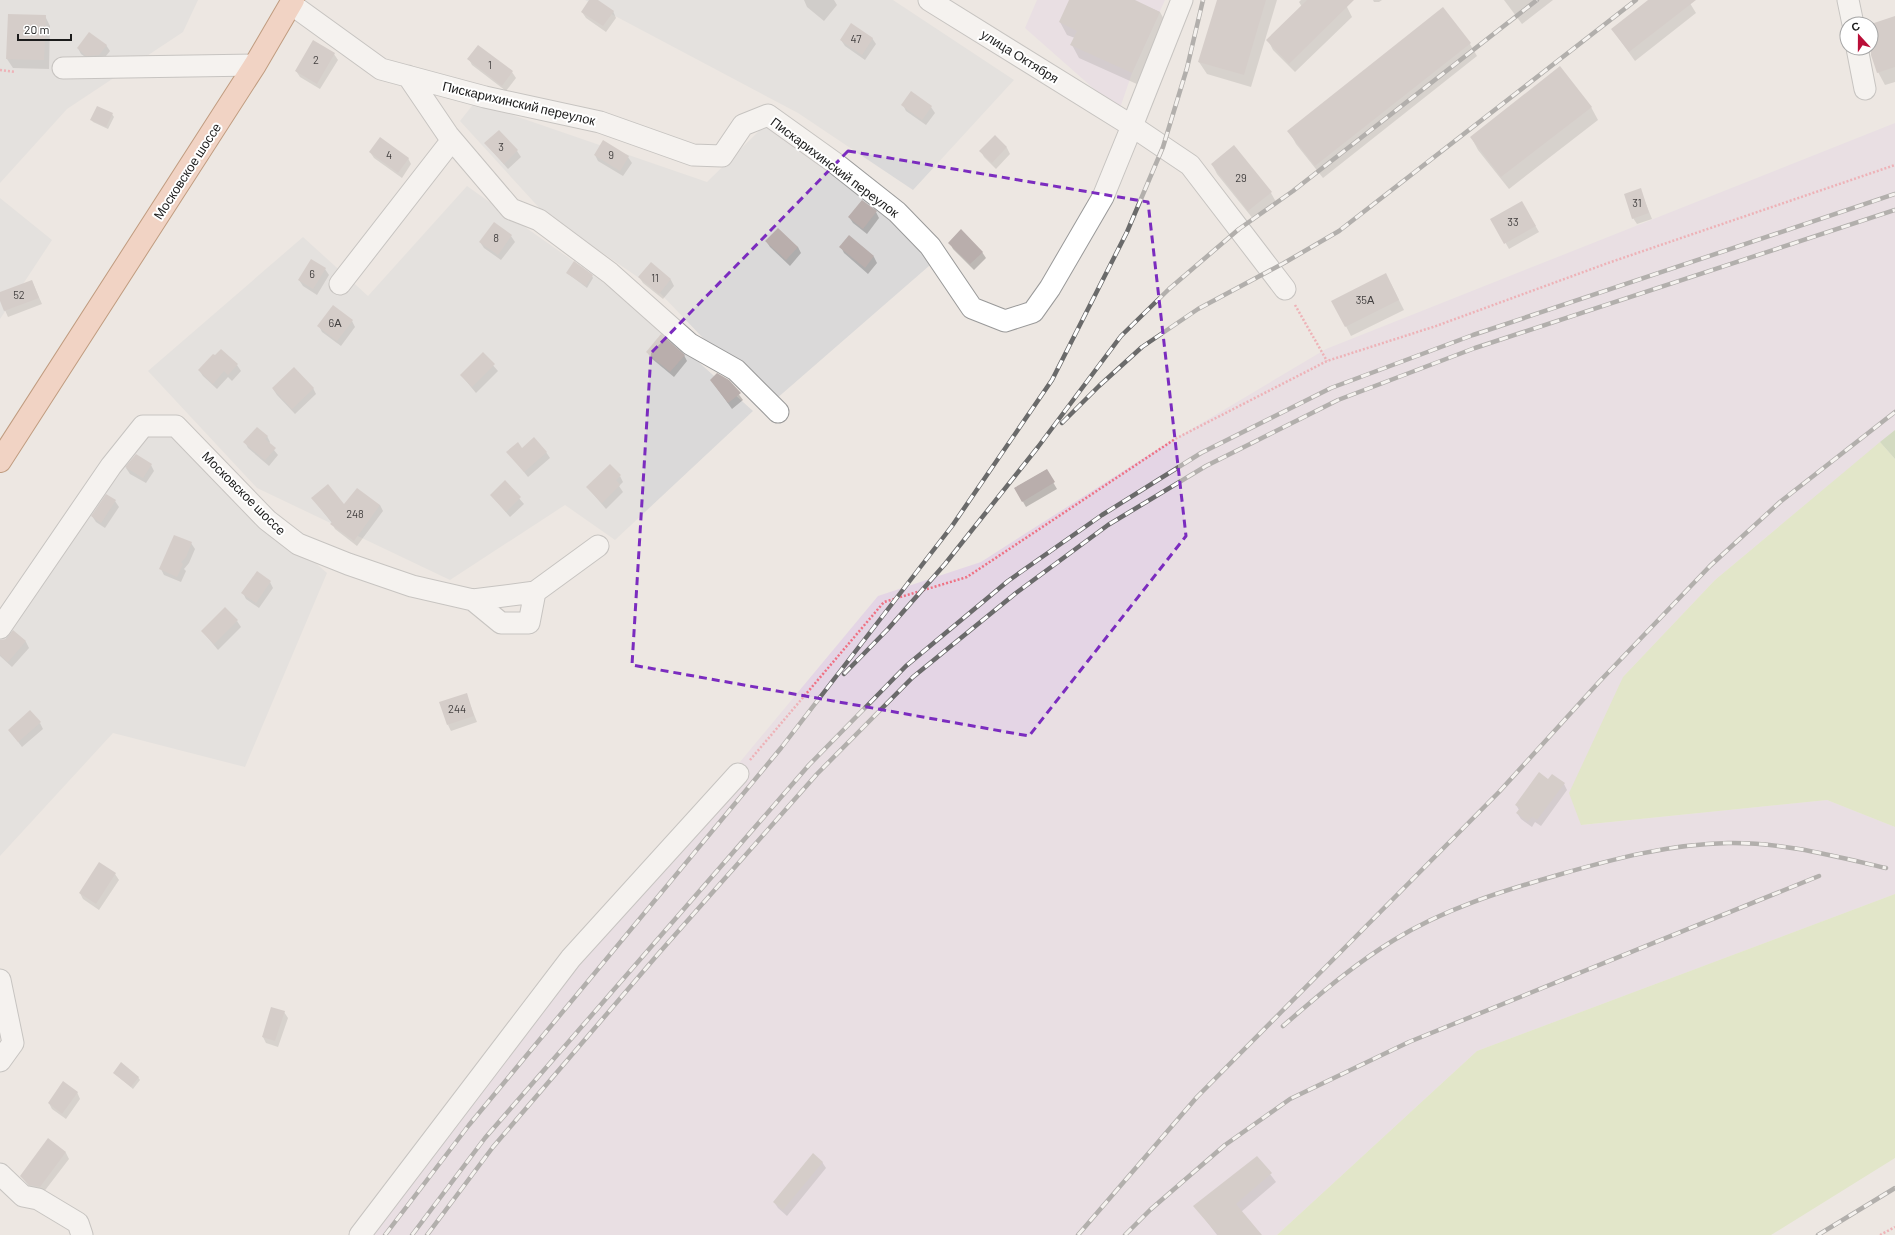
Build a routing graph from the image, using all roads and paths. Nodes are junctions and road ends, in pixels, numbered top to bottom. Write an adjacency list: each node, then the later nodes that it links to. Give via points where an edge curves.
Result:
1 (929, 0): 13 (street, улица Октября)
2 (1182, 0): 13 (street)
3 (1848, 0): 5 (street)
4 (292, 2): 7 (main road, Московское шоссе); 11 (street, Пискарихинский переулок, via 381,68)
5 (1851, 16)
6 (1859, 56): 12 (street)
7 (255, 65): 8 (street); 20 (main road, Московское шоссе)
8 (62, 68)
9 (0, 70): 10 (path)
10 (15, 72)
11 (408, 76): 13 (street, Пискарихинский переулок, via 485,97 600,122 693,155 722,156 742,125 768,116 835,163 897,212 930,246 972,308 1005,321 1032,312 1050,288 1103,197); 14 (street, Пискарихинский переулок)
12 (1865, 89)
13 (1132, 126): 17 (street, улица Октября, via 1190,165)
14 (452, 140): 16 (street); 19 (street, Пискарихинский переулок, via 511,209 539,220 610,273 690,344 736,370)
15 (1895, 165): 18 (path)
16 (340, 284)
17 (1286, 289): 18 (path)
18 (1327, 362): 25 (path, via 1175,439 967,577 884,602)
19 (778, 412)
20 (0, 461)
21 (598, 546): 22 (street, Московское шоссе)
22 (535, 592): 23 (street, Московское шоссе); 23 (street, via 530,622 501,623)
23 (473, 600): 24 (street, Московское шоссе, via 412,586 298,544 267,520 176,426 143,426 111,466)
24 (0, 628)
25 (738, 774): 31 (street, via 571,958)
26 (0, 980): 27 (street, via 13,1043)
27 (0, 1061)
28 (0, 1174): 30 (street, via 23,1196 38,1199 78,1223)
29 (1895, 1227): 32 (path)
30 (82, 1235)
31 (360, 1235)
32 (1880, 1235)

